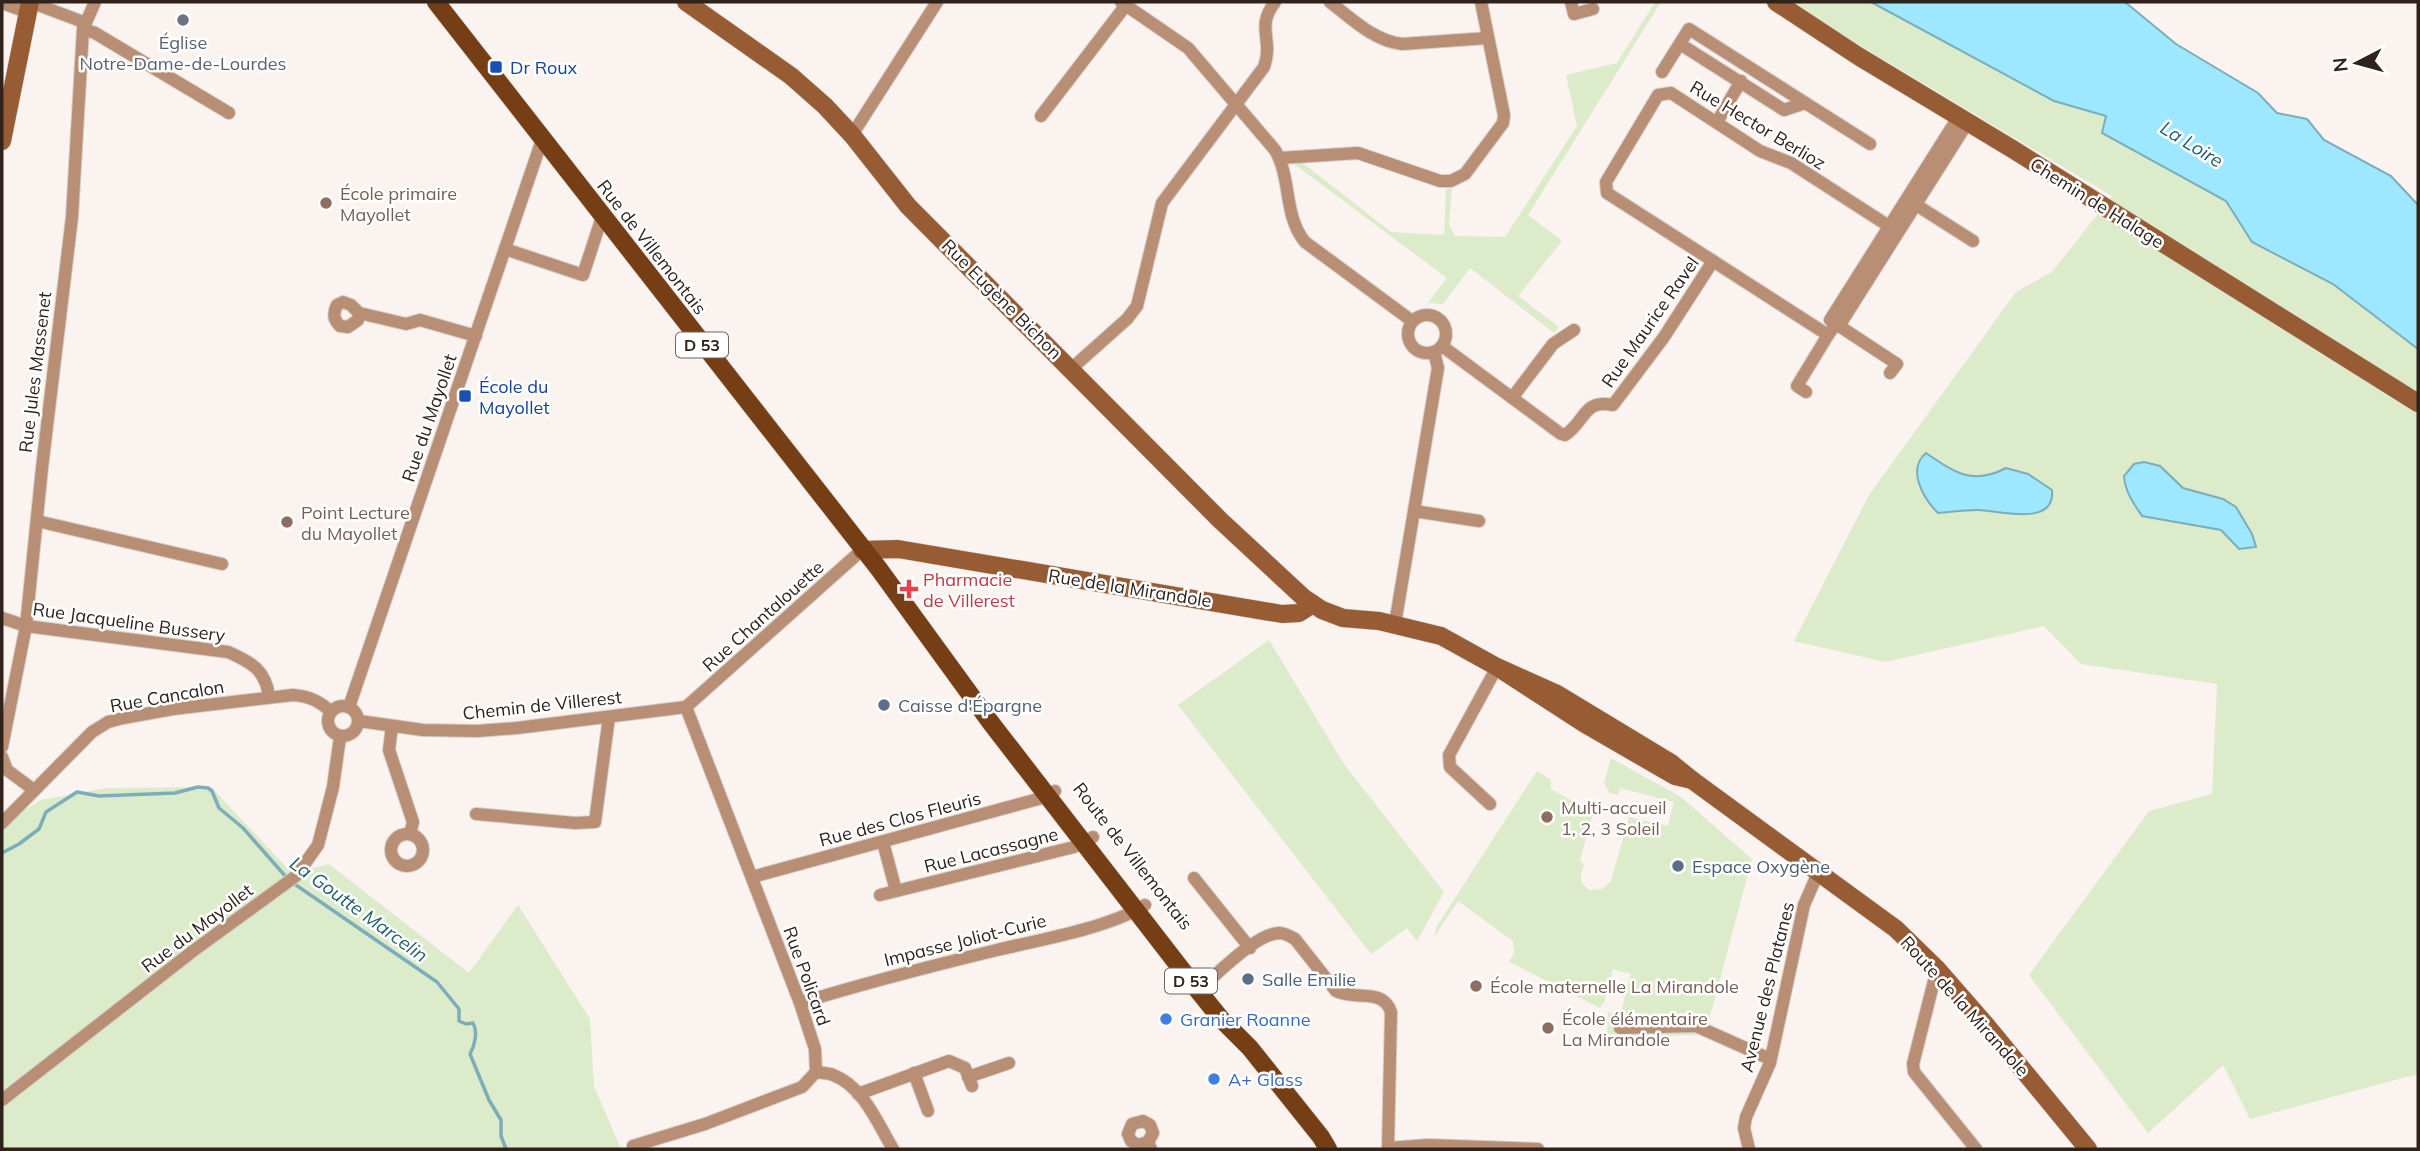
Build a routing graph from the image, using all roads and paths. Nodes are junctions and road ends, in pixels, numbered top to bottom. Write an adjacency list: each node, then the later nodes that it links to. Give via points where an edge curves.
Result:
1 (95, 2): 14 (street, Rue Jules Massenet)
2 (686, 2): 25 (street, Rue Eugène Bichon, via 791,76)
3 (937, 2): 25 (street)
4 (1275, 2): 19 (street, via 1264,23 1268,55 1264,67)
5 (1330, 2): 15 (street, via 1390,43)
6 (1482, 2): 15 (street)
7 (1571, 2): 13 (street, via 1574,14)
8 (1776, 2): 23 (street, Chemin de Halage)
9 (2, 3): 11 (street)
10 (1123, 3): 19 (street, via 1197,57); 22 (street)
11 (29, 5): 14 (street); 27 (street)
12 (444, 5): 26 (main road, Rue de Villemontais / D 53)
13 (1593, 9)
14 (84, 26): 21 (street); 49 (street, Rue Jules Massenet, via 72,217)
15 (1488, 38): 29 (street, via 1503,122 1460,178 1430,179 1358,153)
16 (1680, 44): 17 (street); 18 (street); 20 (street, via 1689,29)
17 (1662, 72)
18 (1741, 81): 20 (street, via 1784,110); 24 (street)
19 (1236, 103): 29 (street); 43 (street, via 1162,203 1137,306)
20 (1805, 103): 28 (street)
21 (229, 113)
22 (1041, 116)
23 (1963, 119): 30 (street); 47 (street, Chemin de Halage)
24 (1717, 122): 32 (street, Rue Hector Berlioz); 35 (street, Rue Hector Berlioz, via 1671,93 1658,94 1606,182 1607,193)
25 (852, 135): 43 (street, Rue Eugène Bichon, via 908,206)
26 (542, 140): 31 (main road, Rue de Villemontais / D 53); 34 (street, Rue du Mayollet)
27 (2, 141)
28 (1870, 144)
29 (1280, 158): 37 (street, via 1290,211 1305,242)
30 (1911, 202): 32 (street); 33 (street)
31 (602, 218): 34 (street, via 583,275); 51 (main road, Rue de Villemontais / D 53)
32 (1894, 229): 38 (street)
33 (1973, 241)
34 (505, 249): 41 (street, Rue du Mayollet)
35 (1713, 261): 40 (street, Rue Maurice Ravel); 46 (street, Rue Maurice Ravel, via 1613,405 1601,402 1590,407 1565,435)
36 (359, 313): 41 (street, via 406,324 420,320)
37 (1412, 321): 42 (street, via 1411,345 1421,353); 42 (street, via 1424,315 1442,322 1446,334)
38 (1835, 323): 40 (street); 44 (street, via 1897,364)
39 (1573, 330): 46 (street, via 1553,344)
40 (1828, 335): 45 (street, via 1797,386)
41 (476, 336): 60 (street, Rue du Mayollet)
42 (1438, 349): 46 (street); 48 (street)
43 (1071, 369): 53 (street, Rue Eugène Bichon, via 1220,520)
44 (1891, 373)
45 (1806, 392)
46 (1512, 398)
47 (2418, 403)
48 (1414, 511): 50 (street); 55 (street)
49 (37, 521): 52 (street); 56 (street, Rue Jules Massenet)
50 (1479, 522)
51 (862, 550): 53 (street, Rue de la Mirandole, via 898,549 1282,614 1299,613); 59 (street, Rue Chantalouette); 69 (main road, Route de Villemontais / D 53, via 991,723)
52 (222, 564)
53 (1313, 604): 55 (street, Rue Eugène Bichon, via 1343,618)
54 (2, 618): 56 (street, Rue Jacqueline Bussery)
55 (1395, 624): 57 (street, Route de la Mirandole, via 1441,636)
56 (26, 626): 58 (street, Rue Jacqueline Bussery, via 228,652 253,663 267,682); 66 (street, Rue Jules Massenet)
57 (1497, 667): 70 (street, via 1449,755 1450,767); 76 (street, Route de la Mirandole, via 1614,734 1675,776 1692,780)
58 (270, 697): 61 (street, Rue Cancalon, via 306,696); 68 (street, Rue Cancalon, via 108,722)
59 (686, 706): 62 (street, Chemin de Villerest); 77 (street, Rue Policard)
60 (349, 707): 61 (street); 63 (street)
61 (331, 712): 65 (street, via 328,724)
62 (609, 717): 64 (street, Chemin de Villerest, via 477,731); 71 (street, via 595,822)
63 (359, 721): 64 (street, Chemin de Villerest); 65 (street, via 352,734)
64 (393, 726): 73 (street, via 389,750 413,822)
65 (340, 737): 92 (street, Rue du Mayollet, via 318,845 297,875)
66 (2, 747)
67 (2, 757): 68 (street, via 7,770)
68 (34, 790): 72 (street, Rue Cancalon)
69 (1052, 793): 74 (main road, Route de Villemontais / D 53); 75 (street, Rue des Clos Fleuris)
70 (1490, 804)
71 (476, 814)
72 (2, 823)
73 (410, 834)
74 (1088, 840): 79 (street, Rue Lacassagne); 81 (main road, Route de Villemontais / D 53)
75 (883, 842): 77 (street, Rue des Clos Fleuris); 79 (street)
76 (1818, 873): 83 (street, Route de la Mirandole, via 1896,929); 87 (street, Avenue des Platanes, via 1804,905)
77 (752, 877): 85 (street, Rue Policard)
78 (1194, 878): 82 (street)
79 (896, 891): 80 (street, Rue Lacassagne)
80 (880, 895)
81 (1141, 908): 84 (main road, Route de Villemontais / D 53); 85 (street, Impasse Joliot-Curie, via 1068,933 888,975)
82 (1250, 948): 84 (street); 97 (street, via 1271,935 1288,935 1343,995 1374,996 1387,1002 1391,1012 1388,1147)
83 (1937, 970): 99 (street, via 1914,1072); 100 (street, Route de la Mirandole)
84 (1202, 987): 94 (main road, Route de Villemontais / D 53, via 1234,1019 1250,1048)
85 (800, 1003): 89 (street, Rue Policard, via 815,1049)
86 (1620, 1028): 87 (street, via 1696,1026)
87 (1770, 1059): 98 (street, Avenue des Platanes, via 1746,1117)
88 (1009, 1063): 90 (street, via 970,1082 965,1068 949,1060)
89 (816, 1072): 91 (street, via 833,1074); 95 (street, via 802,1087)
90 (914, 1073): 91 (street); 93 (street)
91 (858, 1094): 96 (street)
92 (2, 1100)
93 (928, 1111)
94 (1328, 1145)
95 (633, 1146)
96 (893, 1149)
97 (1538, 1149)
98 (1749, 1149)
99 (1976, 1149)
100 (2085, 1149)

